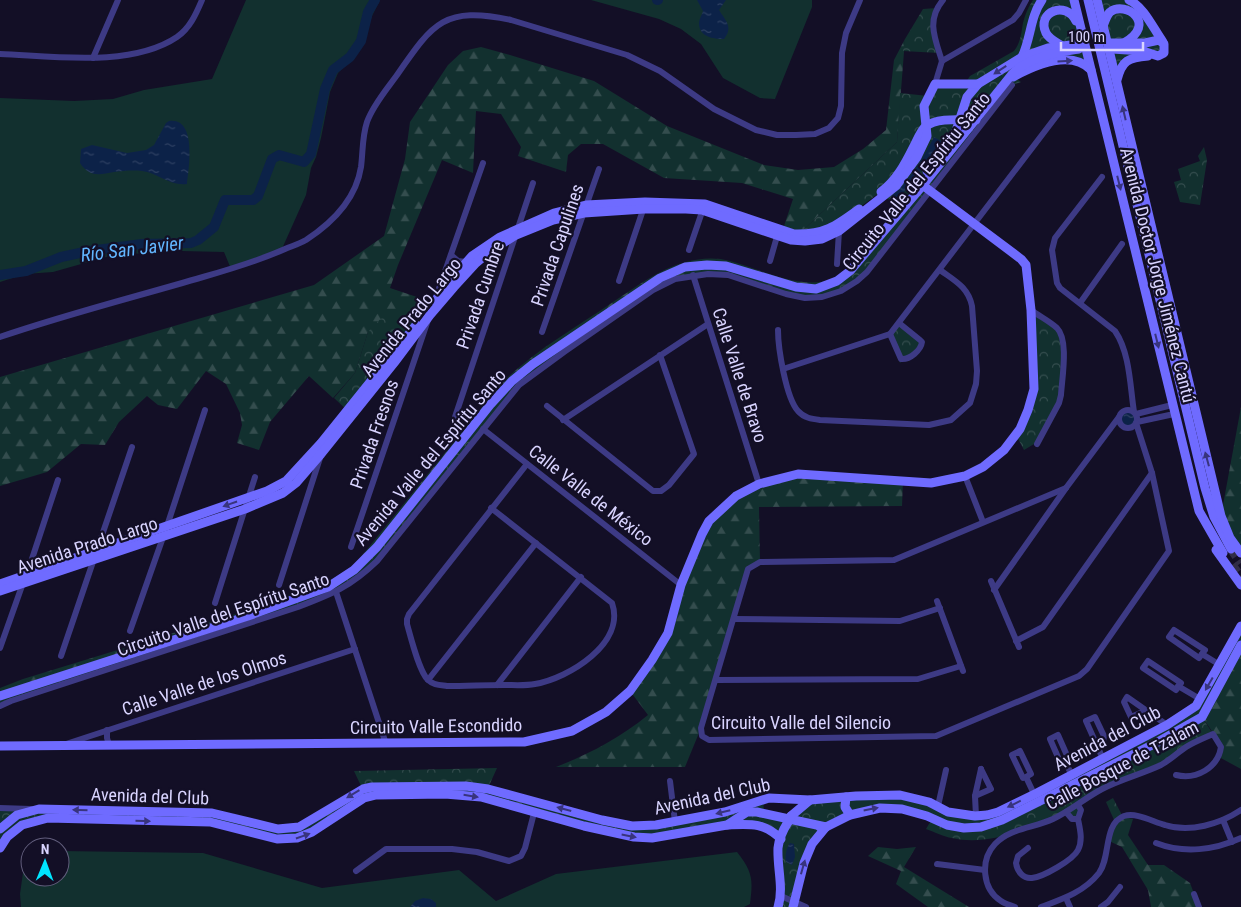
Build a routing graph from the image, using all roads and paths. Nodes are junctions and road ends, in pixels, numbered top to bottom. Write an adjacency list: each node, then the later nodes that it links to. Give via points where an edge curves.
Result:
1 (118, 0): 20 (street)
2 (202, 0): 20 (street, via 190,26 177,37 137,52)
3 (860, 0): 64 (street, via 842,53 838,118 829,128 815,134 796,135 756,130 714,109 660,70 626,55 495,17 457,16 440,23 422,40 371,112 364,134 361,167 350,197 329,222 304,241 231,269 50,319)
4 (943, 0): 21 (street, via 933,21)
5 (1026, 0): 21 (street, via 1013,20)
6 (1042, 0): 19 (street, via 1032,18)
7 (1074, 0): 13 (street, Avenida Doctor Jorge Jiménez Cantú)
8 (1088, 0): 23 (street, Avenida Doctor Jorge Jiménez Cantú)
9 (1096, 0): 11 (street, Avenida Doctor Jorge Jiménez Cantú)
10 (1129, 0): 12 (street, via 1141,8)
11 (1103, 26): 14 (street, via 1110,12 1118,7 1132,11 1139,21 1138,31); 16 (street, Avenida Doctor Jorge Jiménez Cantú)
12 (1162, 42): 14 (street); 18 (street, via 1164,53)
13 (1080, 43): 15 (street); 15 (street, via 1071,12 1056,8 1048,14 1044,24 1046,33); 22 (street, Avenida Doctor Jorge Jiménez Cantú); 25 (street, Avenida Valle del Espíritu Santo, via 1021,66)
14 (1124, 44): 16 (street)
15 (1062, 46): 19 (street)
16 (1111, 50): 18 (street, via 1143,51); 23 (street); 24 (street, Avenida Doctor Jorge Jiménez Cantú)
17 (0, 54): 20 (street)
18 (1153, 55): 24 (street, via 1125,61)
19 (1022, 56): 27 (street, one-way to 27)
20 (93, 58)
21 (942, 61): 26 (street, Avenida Prado Largo)
22 (1091, 70): 25 (street, one-way to 22, via 1035,67 1061,60 1081,62); 71 (street, Avenida Doctor Jorge Jiménez Cantú, one-way to 71)
23 (1107, 81): 88 (street, Avenida Doctor Jorge Jiménez Cantú)
24 (1117, 82): 95 (street, Avenida Doctor Jorge Jiménez Cantú, one-way to 24)
25 (1008, 83): 30 (street, Avenida Valle del Espíritu Santo); 36 (street, Circuito Valle del Espíritu Santo)
26 (934, 86): 27 (street); 31 (street, Avenida Prado Largo, via 924,106)
27 (976, 86): 29 (street, Avenida Valle del Espíritu Santo, via 967,97)
28 (1058, 114): 42 (street)
29 (960, 120): 30 (street); 31 (street, via 947,127); 40 (street, Avenida Valle del Espíritu Santo)
30 (976, 120): 36 (street, Avenida Valle del Espíritu Santo)
31 (926, 127): 41 (street, Avenida Prado Largo, via 906,163 887,187)
32 (483, 163): 48 (street, Privada Fresnos)
33 (599, 169): 39 (street, Privada Capulines)
34 (1102, 177): 56 (street, Circuito Valle del Silencio, via 1053,244 1057,283)
35 (533, 183): 43 (street, Privada Cumbre)
36 (926, 188): 40 (street, Avenida Valle del Espíritu Santo); 42 (street, Circuito Valle Escondido); 53 (street, Circuito Valle del Espíritu Santo, via 867,272 841,291 805,298 728,275)
37 (645, 206): 38 (street, Avenida Prado Largo); 39 (street, Avenida Prado Largo); 54 (street)
38 (704, 207): 45 (street, Avenida Prado Largo); 47 (street)
39 (585, 209): 43 (street, Avenida Prado Largo, via 554,213); 62 (street, Privada Capulines)
40 (902, 210): 133 (street, Avenida Valle del Espíritu Santo, via 850,271 837,281 816,289 796,287 726,266 685,267 660,278 512,381 378,547 354,570 328,587)
41 (847, 221): 44 (street, Avenida Prado Largo); 45 (street, Avenida Prado Largo, via 809,234)
42 (974, 224): 52 (street); 57 (street, Circuito Valle Escondido, via 1026,265)
43 (518, 231): 50 (street, Avenida Prado Largo, via 500,237); 58 (street, Avenida Prado Largo, via 476,263); 74 (street, Privada Cumbre)
44 (839, 231): 45 (street, Avenida Prado Largo, via 822,239 805,241 792,240); 51 (street)
45 (778, 232): 49 (street)
46 (1122, 244): 56 (street)
47 (689, 250)
48 (451, 256): 50 (street); 55 (street, Privada Fresnos)
49 (770, 261)
50 (466, 262): 55 (street, Avenida Prado Largo)
51 (837, 264)
52 (940, 270): 59 (street); 68 (street, via 961,284 970,296 977,372 970,403 951,420 929,425 811,419 794,406)
53 (692, 275): 60 (street, Calle Valle de Bravo); 79 (street, Circuito Valle del Espíritu Santo, via 653,290 535,372 519,385)
54 (618, 281)
55 (434, 302): 58 (street, Privada Fresnos); 82 (street, Avenida Prado Largo)
56 (1080, 303): 69 (street, Circuito Valle del Silencio, via 1121,339)
57 (1030, 310): 83 (street, via 1057,328 1064,344 1059,403); 89 (street, Circuito Valle Escondido, via 1034,389 1028,410 1020,429 1004,450)
58 (430, 315): 65 (street, Avenida Prado Largo); 66 (street, Privada Fresnos)
59 (900, 323): 63 (street); 63 (street, via 922,342 920,348 908,358 901,359)
60 (708, 324): 67 (street); 92 (street, Calle Valle de Bravo)
61 (778, 330): 68 (street)
62 (542, 332)
63 (890, 334): 68 (street)
64 (0, 337)
65 (406, 348): 66 (street); 85 (street, Avenida Prado Largo)
66 (418, 352): 103 (street, Privada Fresnos)
67 (660, 355): 76 (street); 76 (street, via 694,454 661,491 653,491)
68 (783, 369)
69 (1132, 397): 73 (street); 75 (street, Circuito Valle del Silencio)
70 (546, 406): 76 (street)
71 (1173, 409): 75 (street); 98 (street, Avenida Doctor Jorge Jiménez Cantú)
72 (204, 410): 100 (street)
73 (1121, 415): 75 (street, via 1128,410); 77 (street); 80 (street)
74 (455, 417)
75 (1136, 418): 78 (street); 81 (street, Circuito Valle del Silencio)
76 (563, 420)
77 (1122, 426): 78 (street); 80 (street)
78 (1130, 428): 81 (street, Circuito Valle del Silencio)
79 (483, 429): 86 (street, Calle Valle de México); 116 (street, Circuito Valle del Espíritu Santo, via 377,561 360,577)
80 (1110, 429): 93 (street)
81 (1140, 438): 87 (street, Circuito Valle del Silencio)
82 (320, 443): 85 (street); 94 (street, Avenida Prado Largo, via 286,481)
83 (1037, 444)
84 (132, 447): 104 (street)
85 (321, 454): 97 (street, Avenida Prado Largo, via 283,493); 112 (street)
86 (527, 464): 96 (street); 113 (street, Calle Valle de México)
87 (1152, 473): 114 (street, via 1043,627 1018,644); 130 (street, Circuito Valle del Silencio, via 1168,551 1079,676 936,736 709,740 702,736 701,728)
88 (1202, 475): 95 (street, via 1211,495); 98 (street, Avenida Doctor Jorge Jiménez Cantú, via 1227,551)
89 (965, 476): 92 (street, Circuito Valle Escondido, via 931,483 798,474); 99 (street)
90 (255, 478): 94 (street)
91 (58, 480): 108 (street)
92 (759, 484): 113 (street, Circuito Valle Escondido, via 736,496 709,521)
93 (1066, 488): 99 (street, Circuito Valle del Silencio); 114 (street)
94 (249, 498): 97 (street); 100 (street, Avenida Prado Largo, one-way to 100)
95 (1217, 499): 105 (street, Avenida Doctor Jorge Jiménez Cantú, via 1230,538)
96 (491, 508): 102 (street); 129 (street, via 407,619)
97 (245, 509): 101 (street, Avenida Prado Largo); 118 (street)
98 (1200, 512): 110 (street, via 1205,529 1225,564)
99 (983, 522): 120 (street, Circuito Valle del Silencio, via 894,560 760,562 748,569)
100 (167, 526): 101 (street); 104 (street, Avenida Prado Largo)
101 (164, 537): 106 (street, Avenida Prado Largo); 122 (street)
102 (536, 543): 107 (street); 129 (street)
103 (351, 548)
104 (97, 551): 106 (street); 108 (street, Avenida Prado Largo)
105 (1241, 553)
106 (93, 560): 108 (street, Avenida Prado Largo); 127 (street)
107 (581, 578): 131 (street); 131 (street, via 612,603 616,612 613,628 599,651 557,677 534,685)
108 (25, 579): 111 (street, Avenida Prado Largo); 115 (street, Avenida Prado Largo); 124 (street)
109 (991, 580): 114 (street)
110 (1240, 582)
111 (0, 584)
112 (279, 585)
113 (681, 585): 139 (street, Circuito Valle Escondido, via 668,633 630,691 606,712 572,731 524,742)
114 (994, 590)
115 (0, 591)
116 (336, 592): 125 (street); 135 (street, Circuito Valle del Espíritu Santo)
117 (937, 601): 119 (street)
118 (215, 603)
119 (940, 608): 120 (street, via 900,621); 130 (street, via 962,669 918,679)
120 (734, 618): 130 (street, Circuito Valle del Silencio)
121 (1241, 626): 128 (street, Avenida del Club)
122 (130, 631)
123 (1241, 645): 147 (street, Avenida del Club, via 1202,717 1156,743)
124 (0, 648)
125 (355, 649): 138 (street, Calle Valle de los Olmos); 139 (street)
126 (1202, 654): 126 (street, via 1205,650 1174,630 1169,637 1200,658); 128 (street)
127 (61, 656)
128 (1220, 665): 134 (street, Avenida del Club, one-way to 134)
129 (428, 680): 131 (street, via 447,686)
130 (716, 680)
131 (497, 685)
132 (1178, 686): 132 (street, via 1181,683 1148,661 1144,668 1176,690); 134 (street)
133 (0, 696)
134 (1200, 699): 137 (street, Avenida del Club, via 1196,706)
135 (0, 706)
136 (1147, 710): 137 (street)
137 (1167, 726): 144 (street, Avenida del Club)
138 (108, 730): 140 (street, Calle Valle de los Olmos); 143 (street)
139 (386, 744): 143 (street, Circuito Valle Escondido)
140 (63, 745): 142 (street, Circuito Valle Escondido); 143 (street, Circuito Valle Escondido)
141 (1097, 745): 144 (street)
142 (0, 746)
143 (109, 746)
144 (1103, 759): 147 (street, Avenida del Club)
145 (1065, 762): 148 (street)
146 (946, 770): 158 (street)
147 (1089, 771): 148 (street, Avenida del Club); 166 (street, Avenida del Club)
148 (1072, 774): 153 (street, Avenida del Club)
149 (1176, 775): 157 (street, Calle Bosque de Tzalam, via 1194,776 1215,762 1221,747 1213,734 1167,762 1118,781)
150 (1026, 777): 153 (street)
151 (670, 781): 169 (street)
152 (386, 791): 161 (street, Avenida del Club, via 372,787 362,789 299,827 278,829 212,813); 163 (street, Avenida del Club, one-way to 163, via 481,797); 169 (street, Avenida del Club, one-way to 152, via 632,826 488,788 466,786)
153 (1034, 794): 166 (street, Avenida del Club, one-way to 166)
154 (975, 796): 165 (street)
155 (846, 797): 156 (street, Avenida del Club); 158 (street, Avenida del Club, via 900,795); 164 (street, via 845,806)
156 (802, 802): 169 (street, Avenida del Club, one-way to 169, via 763,799 725,812); 173 (street, via 789,819)
157 (1078, 804): 162 (street, Calle Bosque de Tzalam); 167 (street, via 1081,810)
158 (938, 806): 165 (street, Avenida del Club, via 948,812)
159 (0, 808): 161 (street, Avenida del Club)
160 (1241, 810): 168 (street)
161 (45, 812): 172 (street, Avenida del Club, via 17,816); 177 (street, Avenida del Club, via 22,825)
162 (1066, 812): 167 (street, via 1072,819); 180 (street, Calle Bosque de Tzalam, via 1003,836 987,856)
163 (534, 813): 170 (street, Avenida del Club, one-way to 170, via 643,838); 181 (street, via 525,848 520,856 509,860 452,849 386,849)
164 (850, 814): 166 (street, Avenida del Club, one-way to 166, via 899,808 964,828 981,827); 171 (street, Avenida del Club)
165 (976, 816): 166 (street, Avenida del Club)
166 (1000, 816)
167 (1078, 819): 178 (street, via 1079,847 1068,862 1028,878 1021,874 1016,864 1018,856)
168 (1223, 820): 175 (street); 185 (street, via 1206,826 1180,828 1135,816 1124,817 1115,822 1110,833 1100,871 1085,888)
169 (676, 822)
170 (727, 825): 171 (street, Avenida del Club, via 747,812 757,812); 173 (street, via 754,824 766,827)
171 (826, 827): 186 (street, one-way to 171, via 804,863 812,844)
172 (0, 829)
173 (781, 838): 184 (street, via 778,848)
174 (1241, 838): 175 (street)
175 (1232, 842): 176 (street, via 1201,849)
176 (1156, 843)
177 (0, 848)
178 (1028, 848)
179 (937, 864): 180 (street)
180 (984, 870): 189 (street, via 990,890 1000,900)
181 (356, 871)
182 (1120, 887): 192 (street)
183 (1194, 894): 193 (street)
184 (780, 896): 186 (street); 187 (street)
185 (1066, 898): 190 (street); 191 (street)
186 (794, 905): 188 (street)
187 (778, 907)
188 (806, 907)
189 (1015, 907)
190 (1040, 907)
191 (1070, 907)
192 (1101, 907)
193 (1199, 907)

